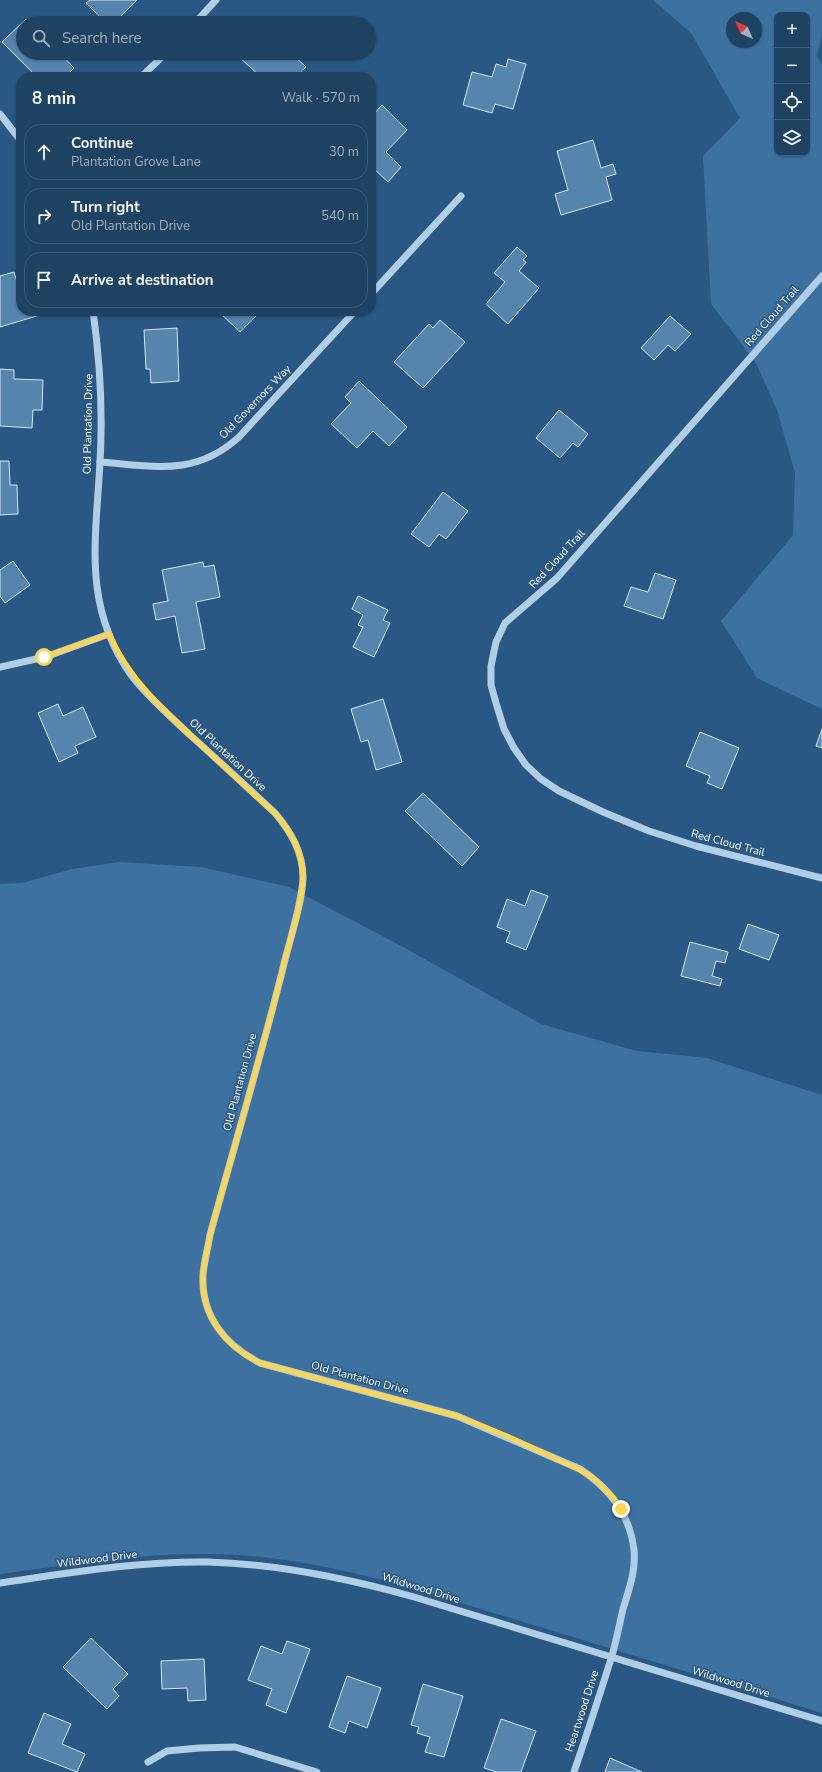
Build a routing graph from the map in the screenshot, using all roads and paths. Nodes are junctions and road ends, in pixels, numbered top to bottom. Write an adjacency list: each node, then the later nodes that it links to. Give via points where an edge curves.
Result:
1 (216, 0): 2 (street)
2 (201, 16)
3 (159, 60): 4 (street)
4 (146, 72)
5 (0, 114): 6 (street)
6 (16, 135)
7 (462, 196): 9 (street)
8 (822, 276): 15 (street, Red Cloud Trail, via 557,578 506,623 496,642 491,666 491,685 504,729 514,748 536,774 559,791 649,831 696,846)
9 (376, 289)
10 (94, 316): 12 (street, Old Plantation Drive, via 100,369)
11 (350, 316): 12 (street, Old Governors Way, via 227,448 198,462 182,466)
12 (100, 462): 13 (street, Old Plantation Drive, via 94,534 95,582)
13 (109, 634): 14 (street, via 44,657); 17 (street, Old Plantation Drive, via 116,650 140,685 287,827 296,843 301,860 303,878 278,987 210,1235 203,1286 213,1320 232,1346 260,1363 457,1416 507,1436 592,1477 613,1497 621,1509 632,1536 634,1551 632,1579)
14 (0, 667)
15 (822, 878)
16 (0, 1582): 17 (street, Wildwood Drive, via 163,1563 260,1565 360,1582)
17 (611, 1658): 18 (street, Wildwood Drive); 21 (street, Heartwood Drive)
18 (822, 1721)
19 (148, 1762): 20 (street, via 167,1752 235,1747)
20 (317, 1772)
21 (574, 1772)

